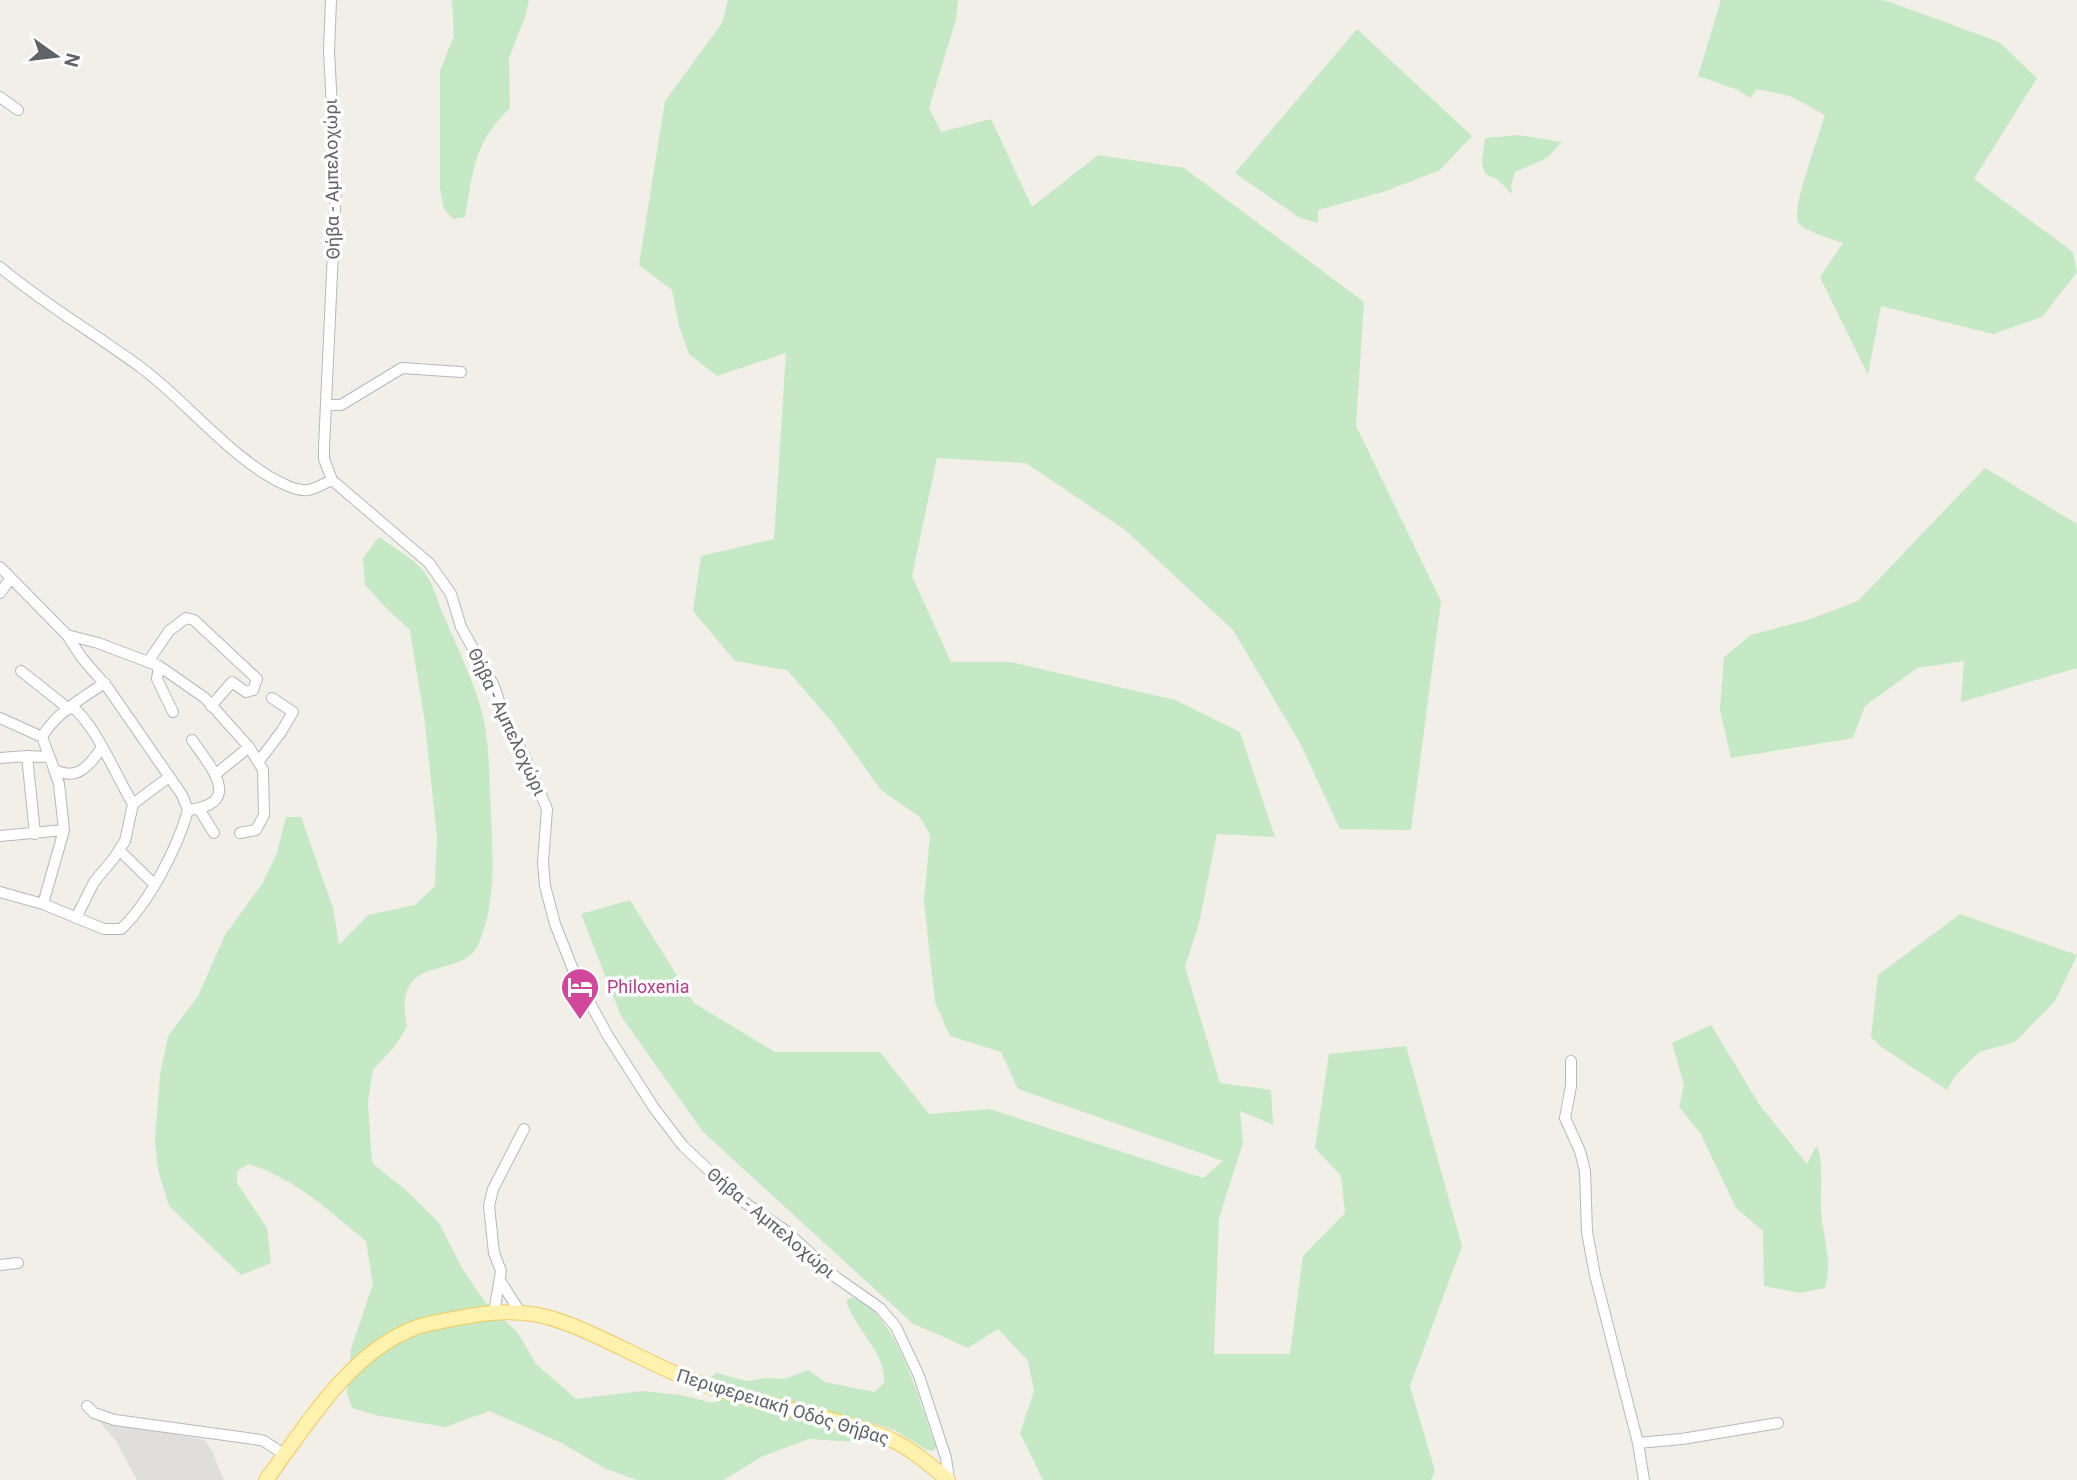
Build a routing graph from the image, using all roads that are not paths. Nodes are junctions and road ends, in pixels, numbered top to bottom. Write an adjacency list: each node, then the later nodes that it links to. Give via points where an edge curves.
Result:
1 (331, 0): 6 (street, Θήβα - Αμπελοχώρι, via 336,186)
2 (0, 97): 3 (street)
3 (18, 110)
4 (0, 267): 7 (street, via 143,370 266,474 306,491)
5 (461, 372): 6 (street, via 402,368 341,405)
6 (327, 405): 7 (street, Θήβα - Αμπελοχώρι, via 324,459)
7 (332, 480): 55 (street, Θήβα - Αμπελοχώρι, via 429,563 451,594 461,627 494,686 508,729 547,809 543,862 555,924 576,977 608,1036 683,1146 744,1202 880,1308 896,1327 919,1376)
8 (0, 567): 9 (street)
9 (10, 579): 10 (street); 11 (street)
10 (0, 593)
11 (66, 635): 12 (street); 14 (street)
12 (153, 664): 16 (street); 16 (street, via 169,631 186,618 194,620 257,680 253,690 246,692 232,682); 18 (street)
13 (21, 671): 17 (street)
14 (105, 683): 17 (street); 30 (street)
15 (272, 698): 27 (street, via 293,712)
16 (211, 706): 22 (street)
17 (70, 708): 20 (street); 23 (street, via 82,714)
18 (173, 712)
19 (0, 718): 20 (street)
20 (42, 737): 25 (street)
21 (192, 740): 29 (street)
22 (249, 747): 27 (street); 29 (street)
23 (101, 749): 28 (street, via 77,775); 31 (street)
24 (27, 756): 25 (street); 26 (street); 36 (street)
25 (48, 757): 28 (street)
26 (0, 758)
27 (259, 761): 35 (street, via 265,785 264,815 256,830)
28 (54, 769): 33 (street)
29 (216, 774): 32 (street, via 221,789 217,797)
30 (169, 777): 31 (street); 32 (street)
31 (133, 804): 38 (street)
32 (193, 809): 34 (street); 39 (street)
33 (64, 830): 36 (street); 41 (street)
34 (214, 833)
35 (240, 833)
36 (35, 834): 37 (street)
37 (0, 836)
38 (120, 852): 39 (street); 42 (street, via 94,882)
39 (154, 884): 42 (street, via 121,929 104,929)
40 (0, 891): 41 (street)
41 (43, 904): 42 (street)
42 (76, 918)
43 (1571, 1061): 52 (street, via 1566,1118 1585,1171 1593,1265)
44 (524, 1129): 47 (street, via 489,1206)
45 (18, 1263): 46 (street)
46 (0, 1265)
47 (500, 1280): 48 (street); 49 (street)
48 (520, 1312): 49 (main road, Περιφερειακή Οδός Θήβας); 55 (main road, Περιφερειακή Οδός Θήβας, via 561,1321 690,1381 870,1431 913,1452)
49 (494, 1313): 53 (main road, Περιφερειακή Οδός Θήβας, via 417,1327 384,1343 347,1377)
50 (87, 1406): 53 (street, via 115,1420 264,1441)
51 (1778, 1423): 52 (street)
52 (1637, 1443): 56 (street)
53 (285, 1455): 54 (main road, Περιφερειακή Οδός Θήβας)
54 (266, 1480)
55 (949, 1480)
56 (1644, 1480)

